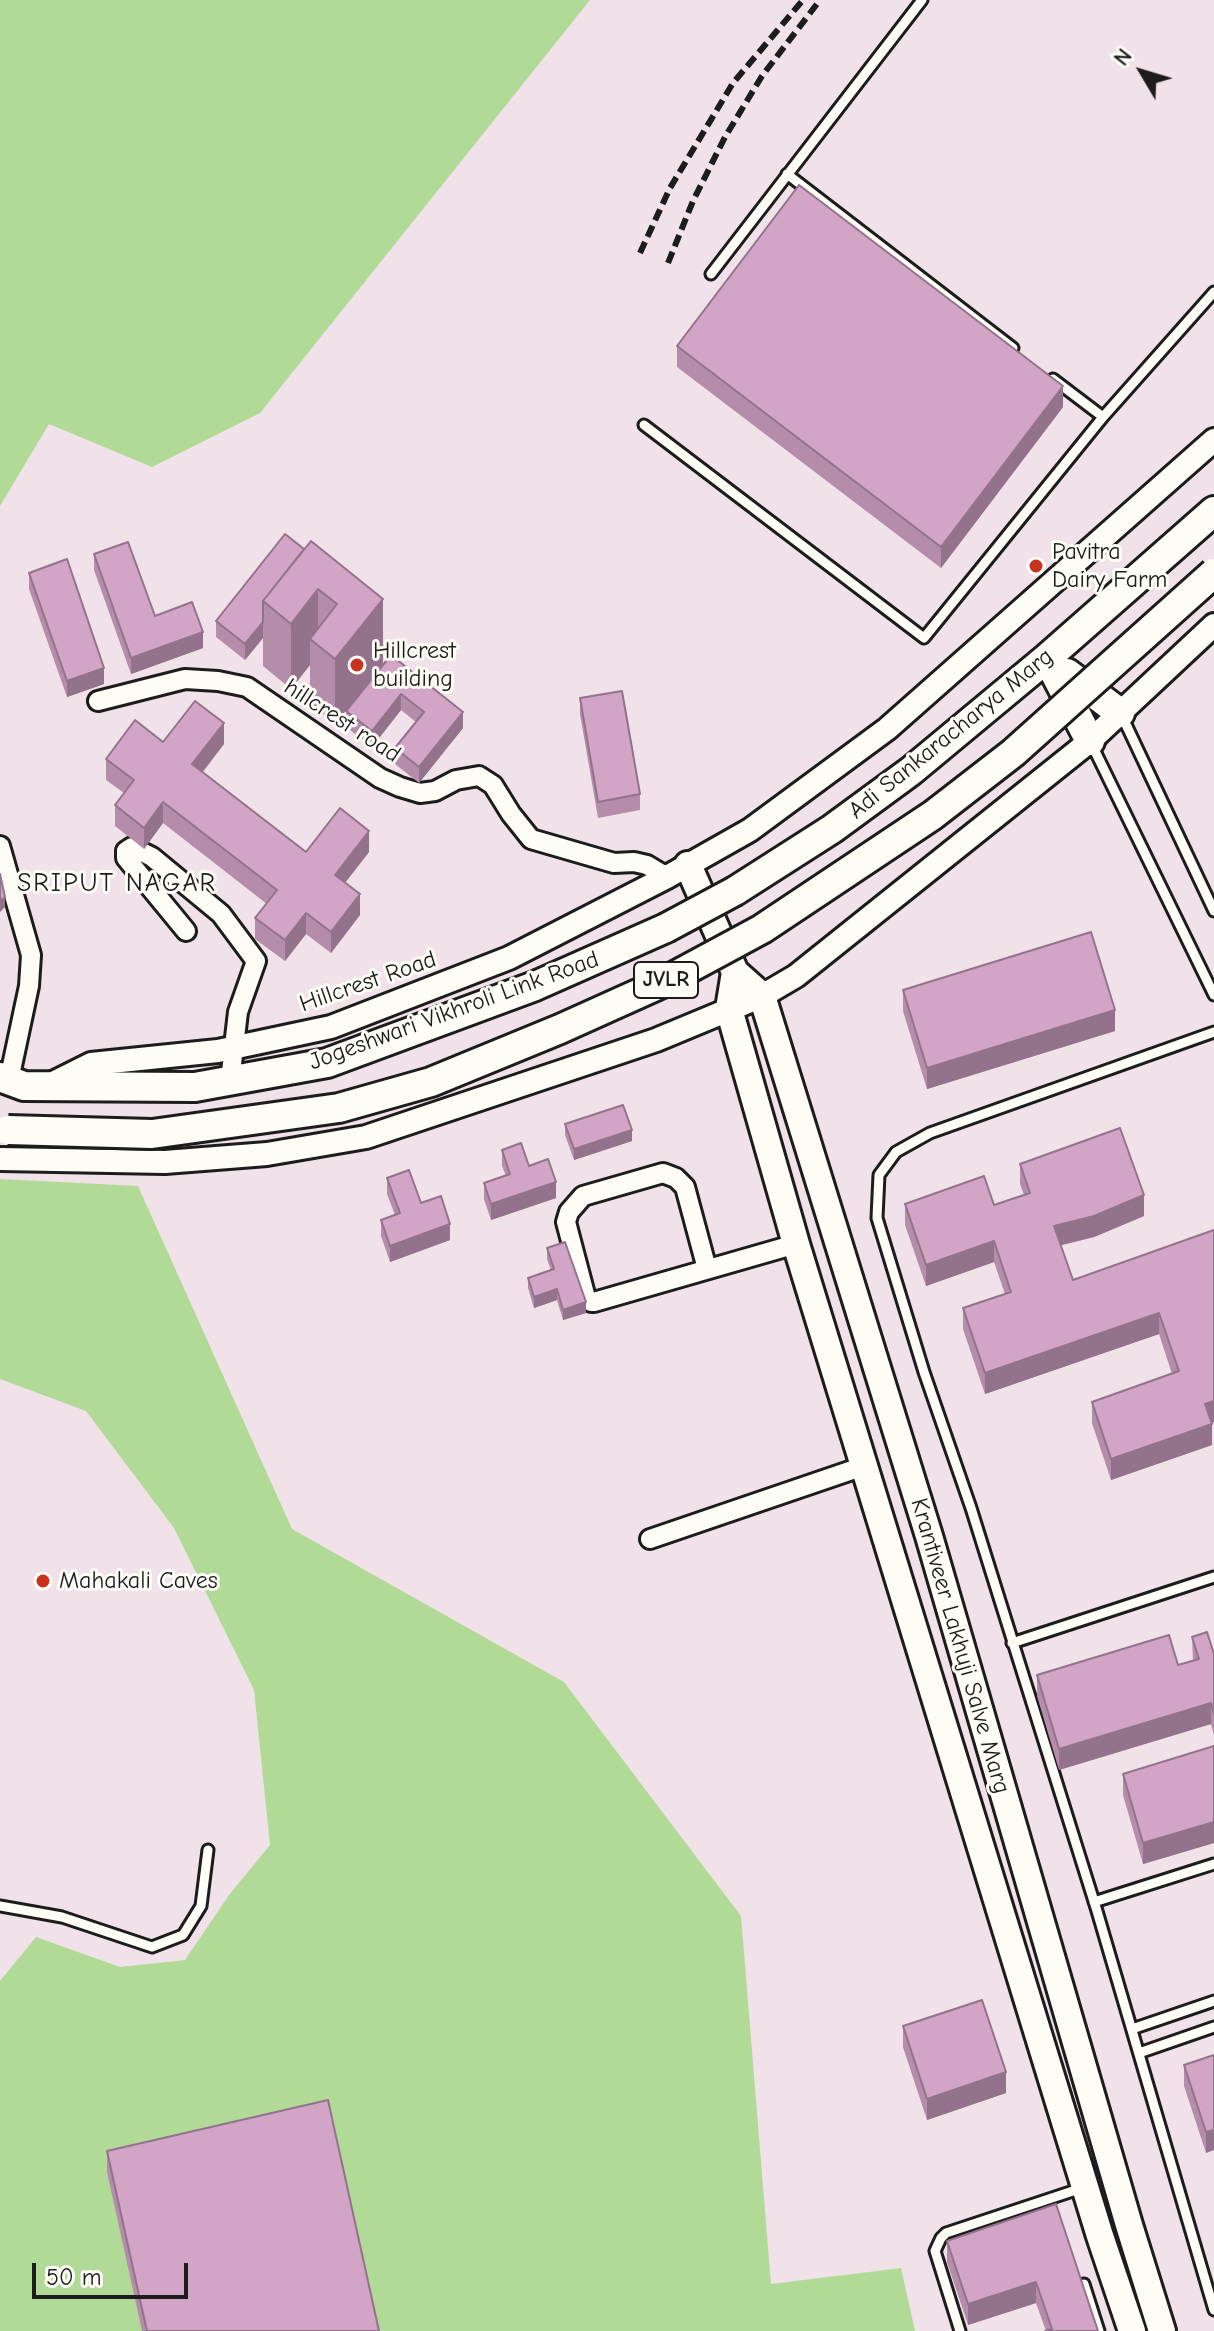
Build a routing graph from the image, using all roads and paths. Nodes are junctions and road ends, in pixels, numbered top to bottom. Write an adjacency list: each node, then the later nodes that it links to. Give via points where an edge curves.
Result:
1 (922, 0): 2 (lane)
2 (787, 174): 3 (lane); 5 (lane)
3 (711, 274)
4 (1214, 292): 7 (lane)
5 (1027, 359)
6 (1040, 369): 7 (lane)
7 (1103, 417): 8 (lane, via 924,638)
8 (644, 425)
9 (1214, 440): 18 (street, Hillcrest Road, via 887,729 750,830)
10 (1214, 511): 13 (main road, Adi Sankaracharya Marg / JVLR)
11 (1214, 573): 31 (main road, JVLR, bridge, via 1013,753 933,815 762,929 660,984 431,1082 339,1108 152,1134)
12 (1214, 625): 15 (street)
13 (1047, 658): 15 (main road); 16 (main road); 20 (main road, Adi Sankaracharya Marg / JVLR, bridge, via 832,829)
14 (98, 701): 18 (street, hillcrest road, via 185,679 247,687 400,787 435,791 479,776 493,785 531,839 614,863)
15 (1120, 713): 16 (street); 19 (lane)
16 (1090, 741): 23 (lane); 24 (street, via 796,976)
17 (0, 846): 28 (street, via 31,955 29,986)
18 (678, 871): 22 (main road); 27 (street, Hillcrest Road, via 509,958 331,1027)
19 (1214, 911)
20 (666, 928): 29 (main road, Jogeshwari Vikhroli Link Road / JVLR, via 535,986 327,1063)
21 (186, 931): 27 (street, via 126,858 126,851 132,847 152,857 221,914 256,961 238,1012)
22 (735, 972): 24 (main road); 25 (main road, Krantiveer Lakhuji Salve Marg)
23 (1214, 995)
24 (762, 996): 25 (street); 48 (main road, Krantiveer Lakhuji Salve Marg, via 929,1536)
25 (729, 1009): 32 (street, via 656,1040 366,1137 267,1154 165,1162); 33 (main road, Krantiveer Lakhuji Salve Marg)
26 (1214, 1032): 38 (lane, via 930,1133 896,1152 879,1175 877,1218)
27 (234, 1047): 29 (street); 30 (street, Hillcrest Road, via 91,1064)
28 (4, 1079): 30 (main road, Jogeshwari Vikhroli Link Road / JVLR)
29 (230, 1081): 30 (main road, Jogeshwari Vikhroli Link Road / JVLR, via 195,1087)
30 (46, 1087)
31 (0, 1128)
32 (0, 1159)
33 (796, 1244): 34 (street); 35 (main road, Krantiveer Lakhuji Salve Marg)
34 (707, 1269): 34 (street, via 591,1302 566,1222 569,1212 583,1196 663,1173 676,1178 685,1187)
35 (864, 1466): 36 (street); 47 (main road, Krantiveer Lakhuji Salve Marg)
36 (650, 1539)
37 (1214, 1577): 38 (lane)
38 (1012, 1643): 41 (lane)
39 (208, 1850): 42 (lane, via 201,1906 183,1935 152,1947 62,1917)
40 (1214, 1864): 41 (lane)
41 (1094, 1902): 45 (lane)
42 (0, 1906)
43 (1214, 2001): 45 (lane)
44 (1214, 2027): 46 (lane)
45 (1132, 2029): 46 (lane)
46 (1139, 2053): 51 (lane)
47 (1085, 2187): 49 (main road, Krantiveer Lakhuji Salve Marg); 52 (lane, via 941,2238 935,2251)
48 (1129, 2225): 49 (main road); 55 (main road, Krantiveer Lakhuji Salve Marg)
49 (1100, 2236): 54 (main road, Krantiveer Lakhuji Salve Marg)
50 (1084, 2284): 53 (lane)
51 (1214, 2310)
52 (960, 2331)
53 (1099, 2331)
54 (1132, 2331)
55 (1162, 2331)

